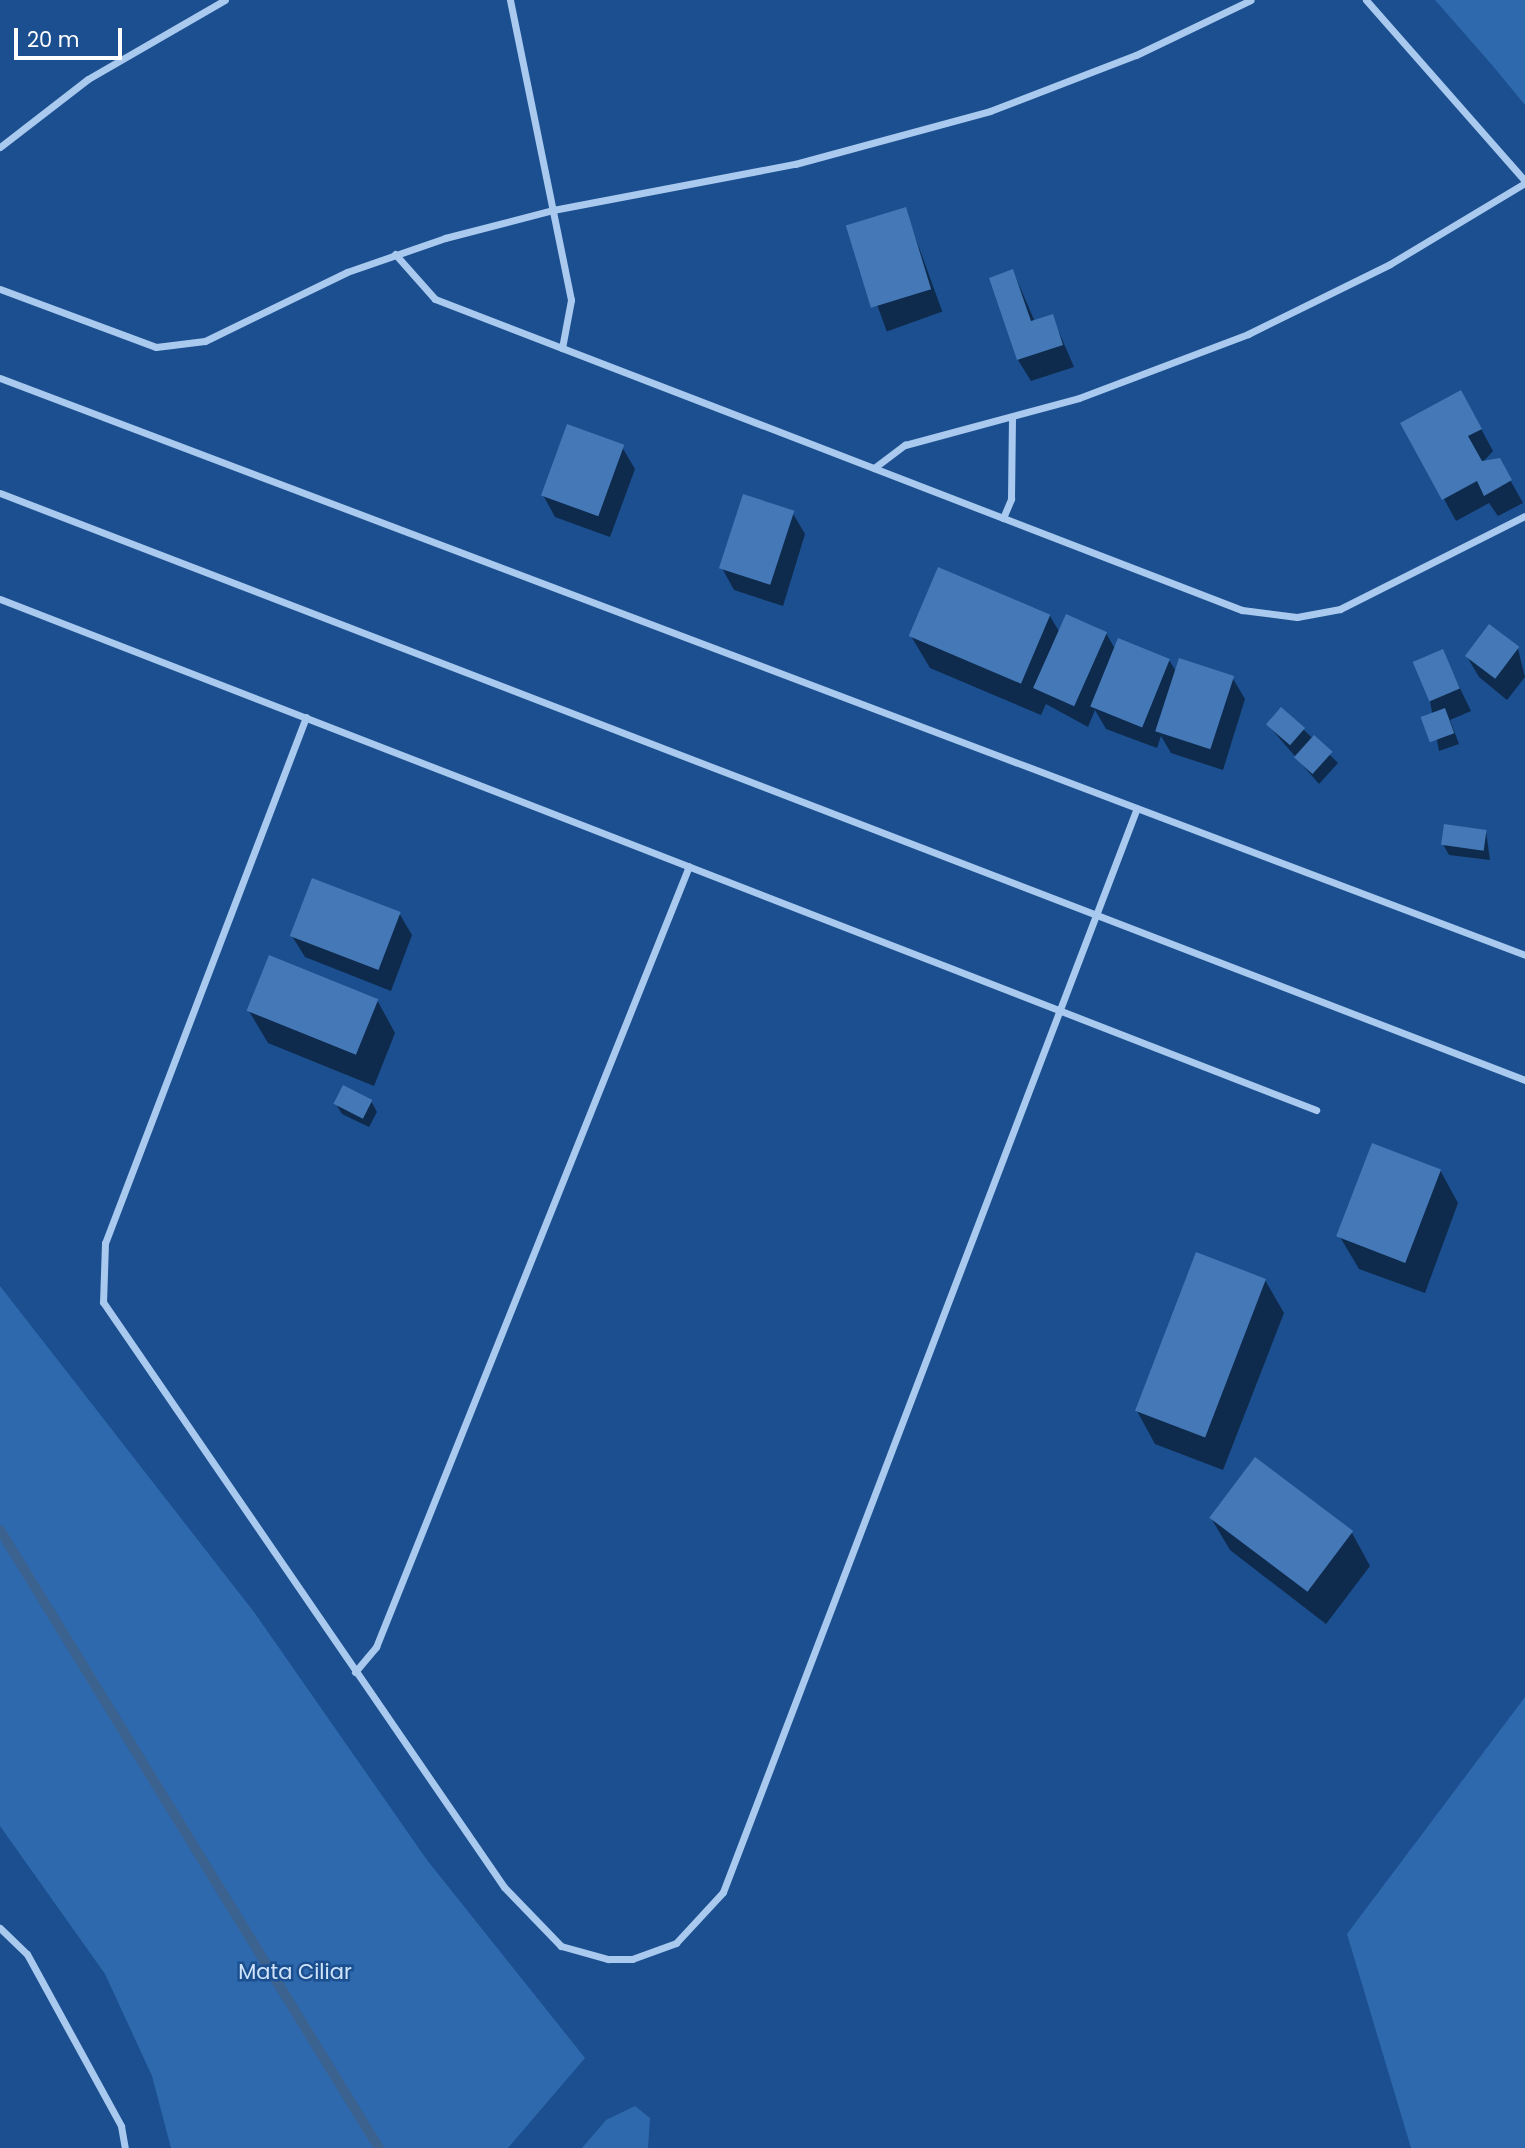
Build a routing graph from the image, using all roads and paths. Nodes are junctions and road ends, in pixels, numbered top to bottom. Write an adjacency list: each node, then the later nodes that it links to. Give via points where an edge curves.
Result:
1 (225, 0): 5 (street, via 99,71)
2 (510, 0): 7 (street)
3 (1251, 0): 7 (street, via 1063,85 893,141)
4 (1366, 0): 6 (street)
5 (0, 147)
6 (1525, 182): 12 (street, via 1308,307 1164,368)
7 (553, 210): 8 (street); 10 (street, via 571,300)
8 (394, 254): 9 (street, via 232,331 181,345 156,347); 10 (street, via 435,299)
9 (0, 289)
10 (562, 348): 13 (street)
11 (0, 378): 19 (street)
12 (1012, 418): 13 (street, via 905,445); 16 (street, via 1011,499)
13 (874, 468): 16 (street)
14 (0, 493): 21 (street)
15 (1525, 516): 16 (street, via 1361,601 1297,617 1242,610)
16 (1003, 518)
17 (0, 599): 18 (street)
18 (306, 717): 20 (street); 26 (street, via 105,1243 100,1283 111,1319)
19 (1137, 808): 21 (street); 22 (street)
20 (688, 866): 23 (street); 26 (street, via 376,1647)
21 (1095, 917): 23 (street); 24 (street)
22 (1525, 955)
23 (1057, 1009): 25 (street); 26 (street, via 723,1892 695,1930 632,1959 584,1955 561,1946 504,1887)
24 (1525, 1080)
25 (1316, 1110)
26 (355, 1672)
27 (0, 1928): 28 (street, via 27,1954 121,2126)
28 (125, 2148)

